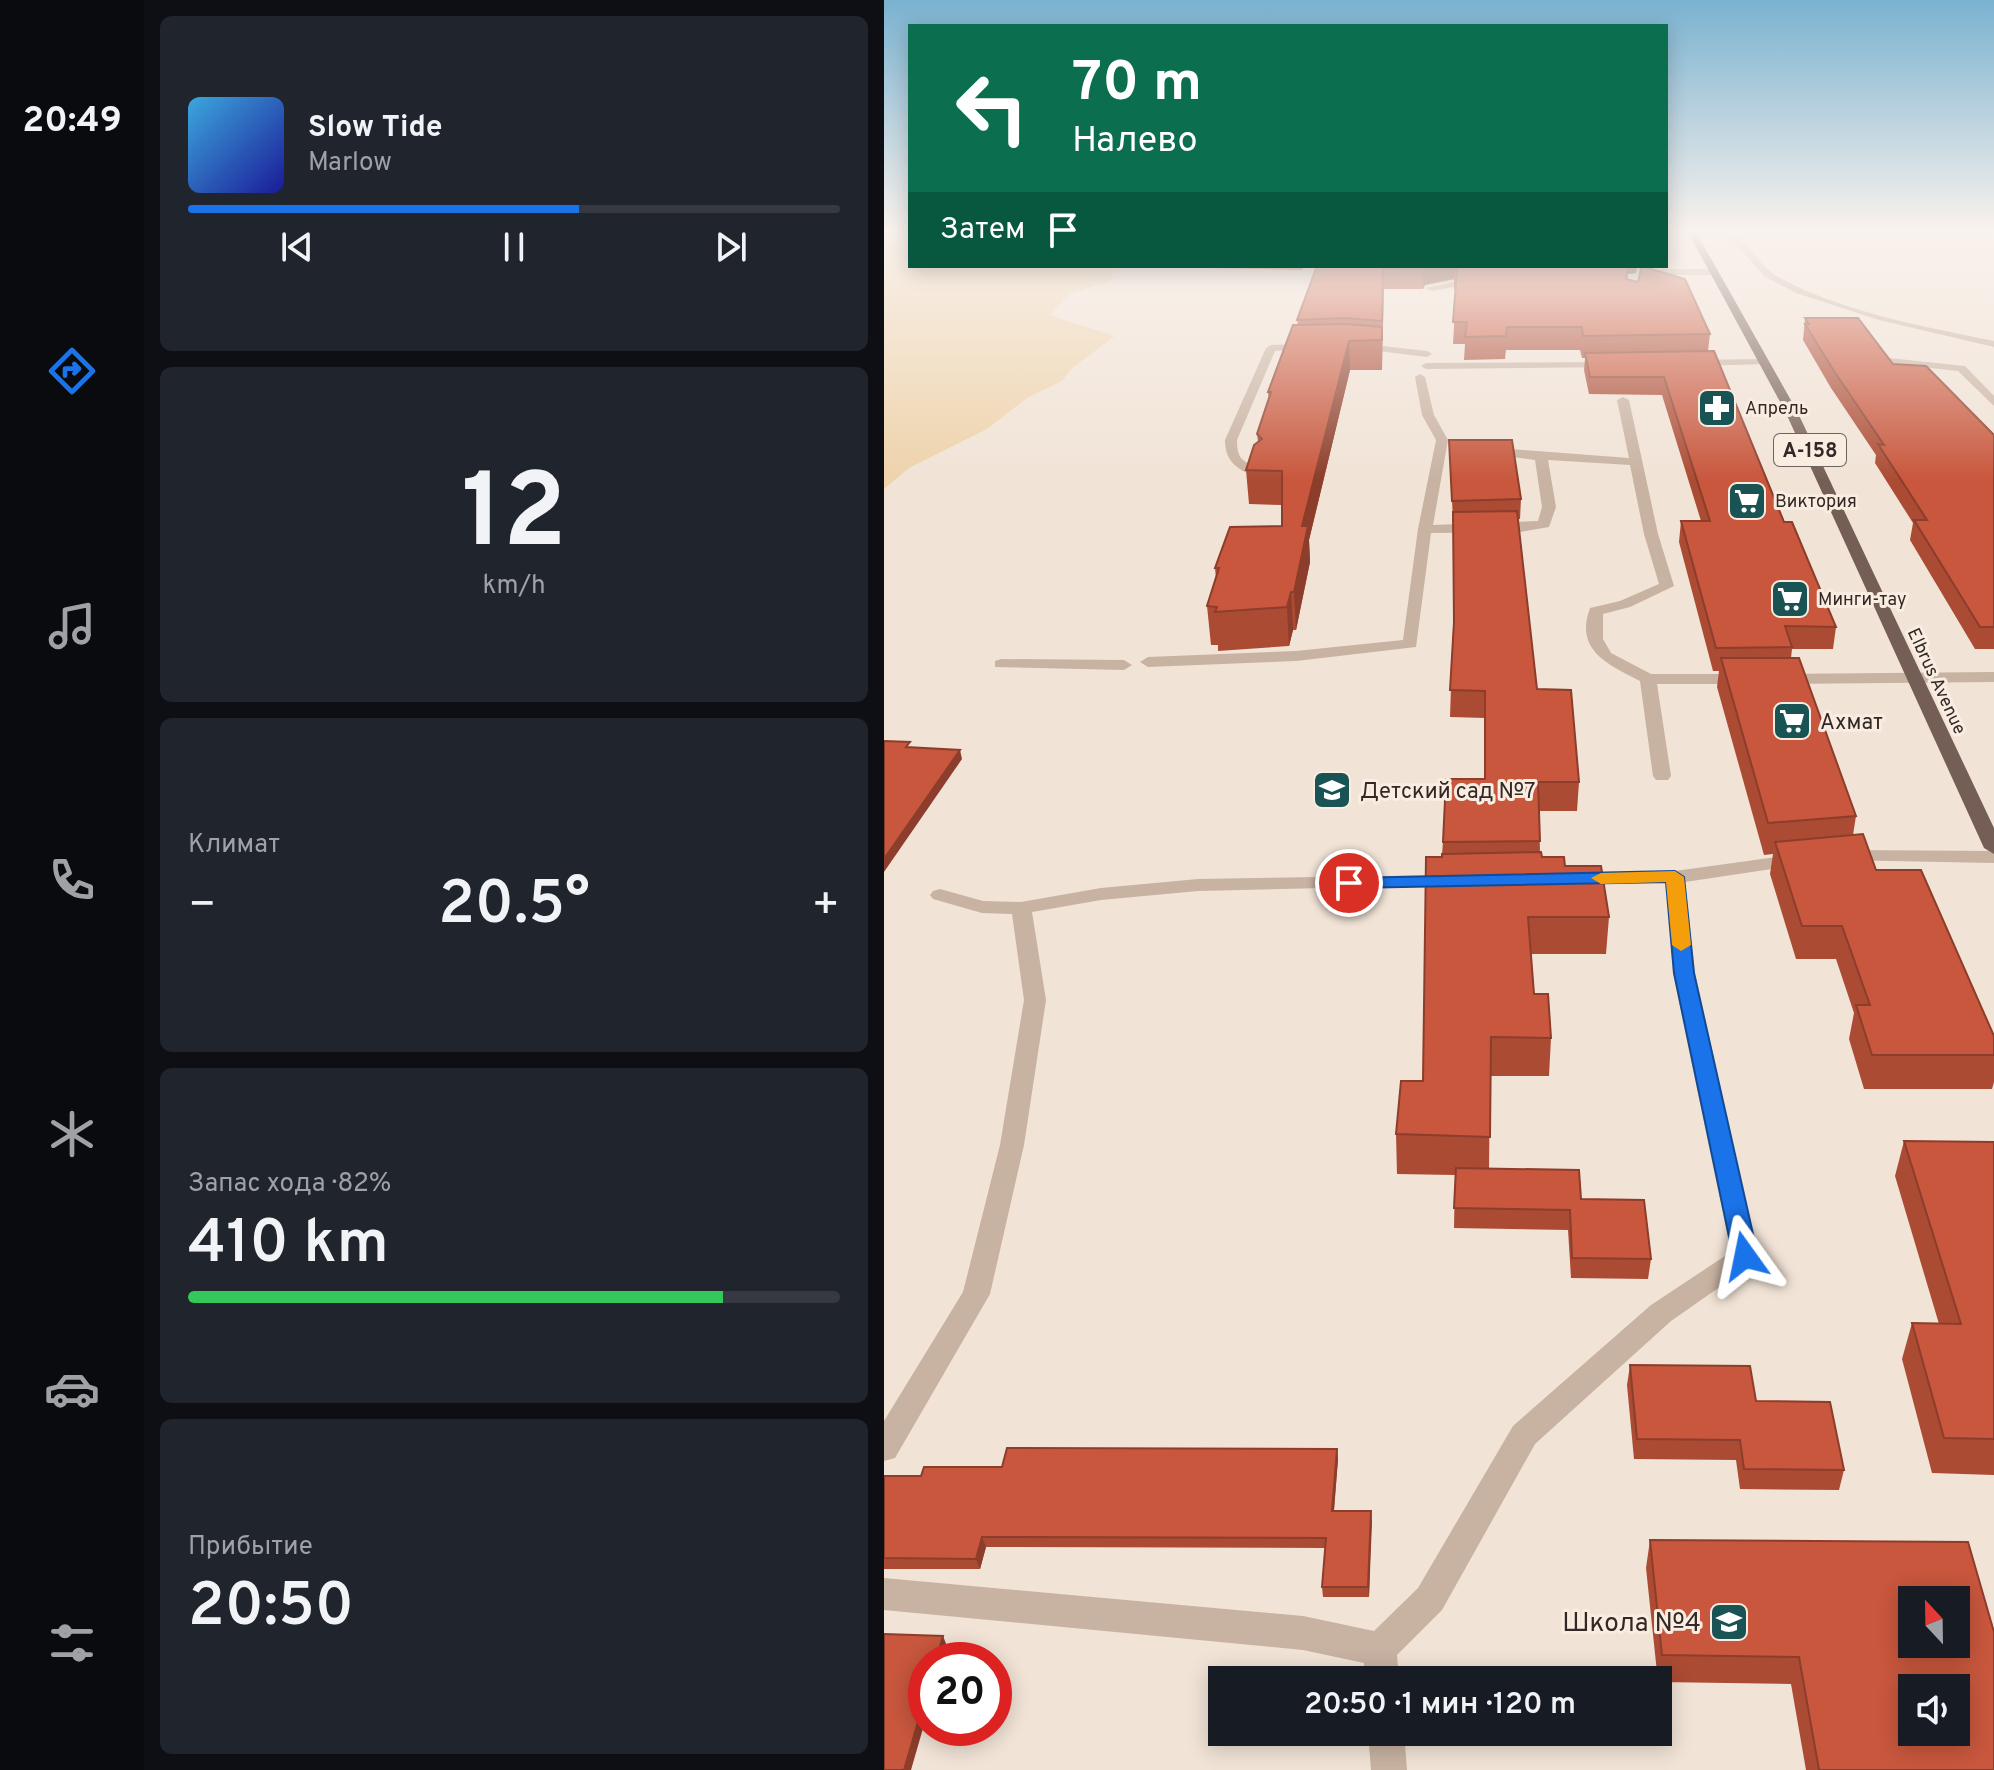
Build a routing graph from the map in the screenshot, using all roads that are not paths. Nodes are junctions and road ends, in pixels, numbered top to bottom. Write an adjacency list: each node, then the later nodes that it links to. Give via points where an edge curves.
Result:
1 (1737, 315): 7 (main road, Elbrus Avenue / А-158)
2 (1869, 315): 3 (street)
3 (1994, 344)
4 (1331, 346): 18 (street, via 1271,348 1231,440 1231,454)
5 (1346, 346): 10 (street)
6 (1889, 361): 12 (street, via 1961,368)
7 (1764, 362): 8 (street); 23 (main road, Elbrus Avenue / А-158)
8 (1686, 363)
9 (1623, 364): 10 (street)
10 (1424, 366): 13 (street, via 1428,415)
11 (1623, 400): 17 (street)
12 (1994, 403)
13 (1442, 440): 14 (street); 19 (street)
14 (1457, 443)
15 (1472, 447): 16 (street)
16 (1541, 456): 17 (street); 19 (street, via 1549,507 1544,524)
17 (1636, 462): 25 (street, via 1667,586 1595,611 1595,639 1605,656)
18 (1255, 472)
19 (1425, 529): 20 (street, via 1410,644 1296,656)
20 (1148, 662)
21 (1001, 664): 22 (street)
22 (1124, 665)
23 (1913, 676): 24 (street); 25 (street); 27 (main road, Elbrus Avenue / А-158)
24 (1994, 677)
25 (1648, 679): 26 (street)
26 (1662, 776)
27 (1994, 848)
28 (1994, 857): 29 (street, via 1822,858)
29 (1675, 877): 30 (street); 36 (street, via 1684,973 1745,1256 1661,1313 1524,1435 1430,1599)
30 (1547, 879)
31 (1470, 881): 33 (street, via 1198,885)
32 (940, 895): 33 (street, via 982,907)
33 (1021, 908): 34 (street, via 1035,1000 1012,1145 976,1294)
34 (884, 1448)
35 (884, 1594): 36 (street, via 1303,1633)
36 (1381, 1665)
37 (1387, 1746): 38 (street)
38 (1389, 1770)

